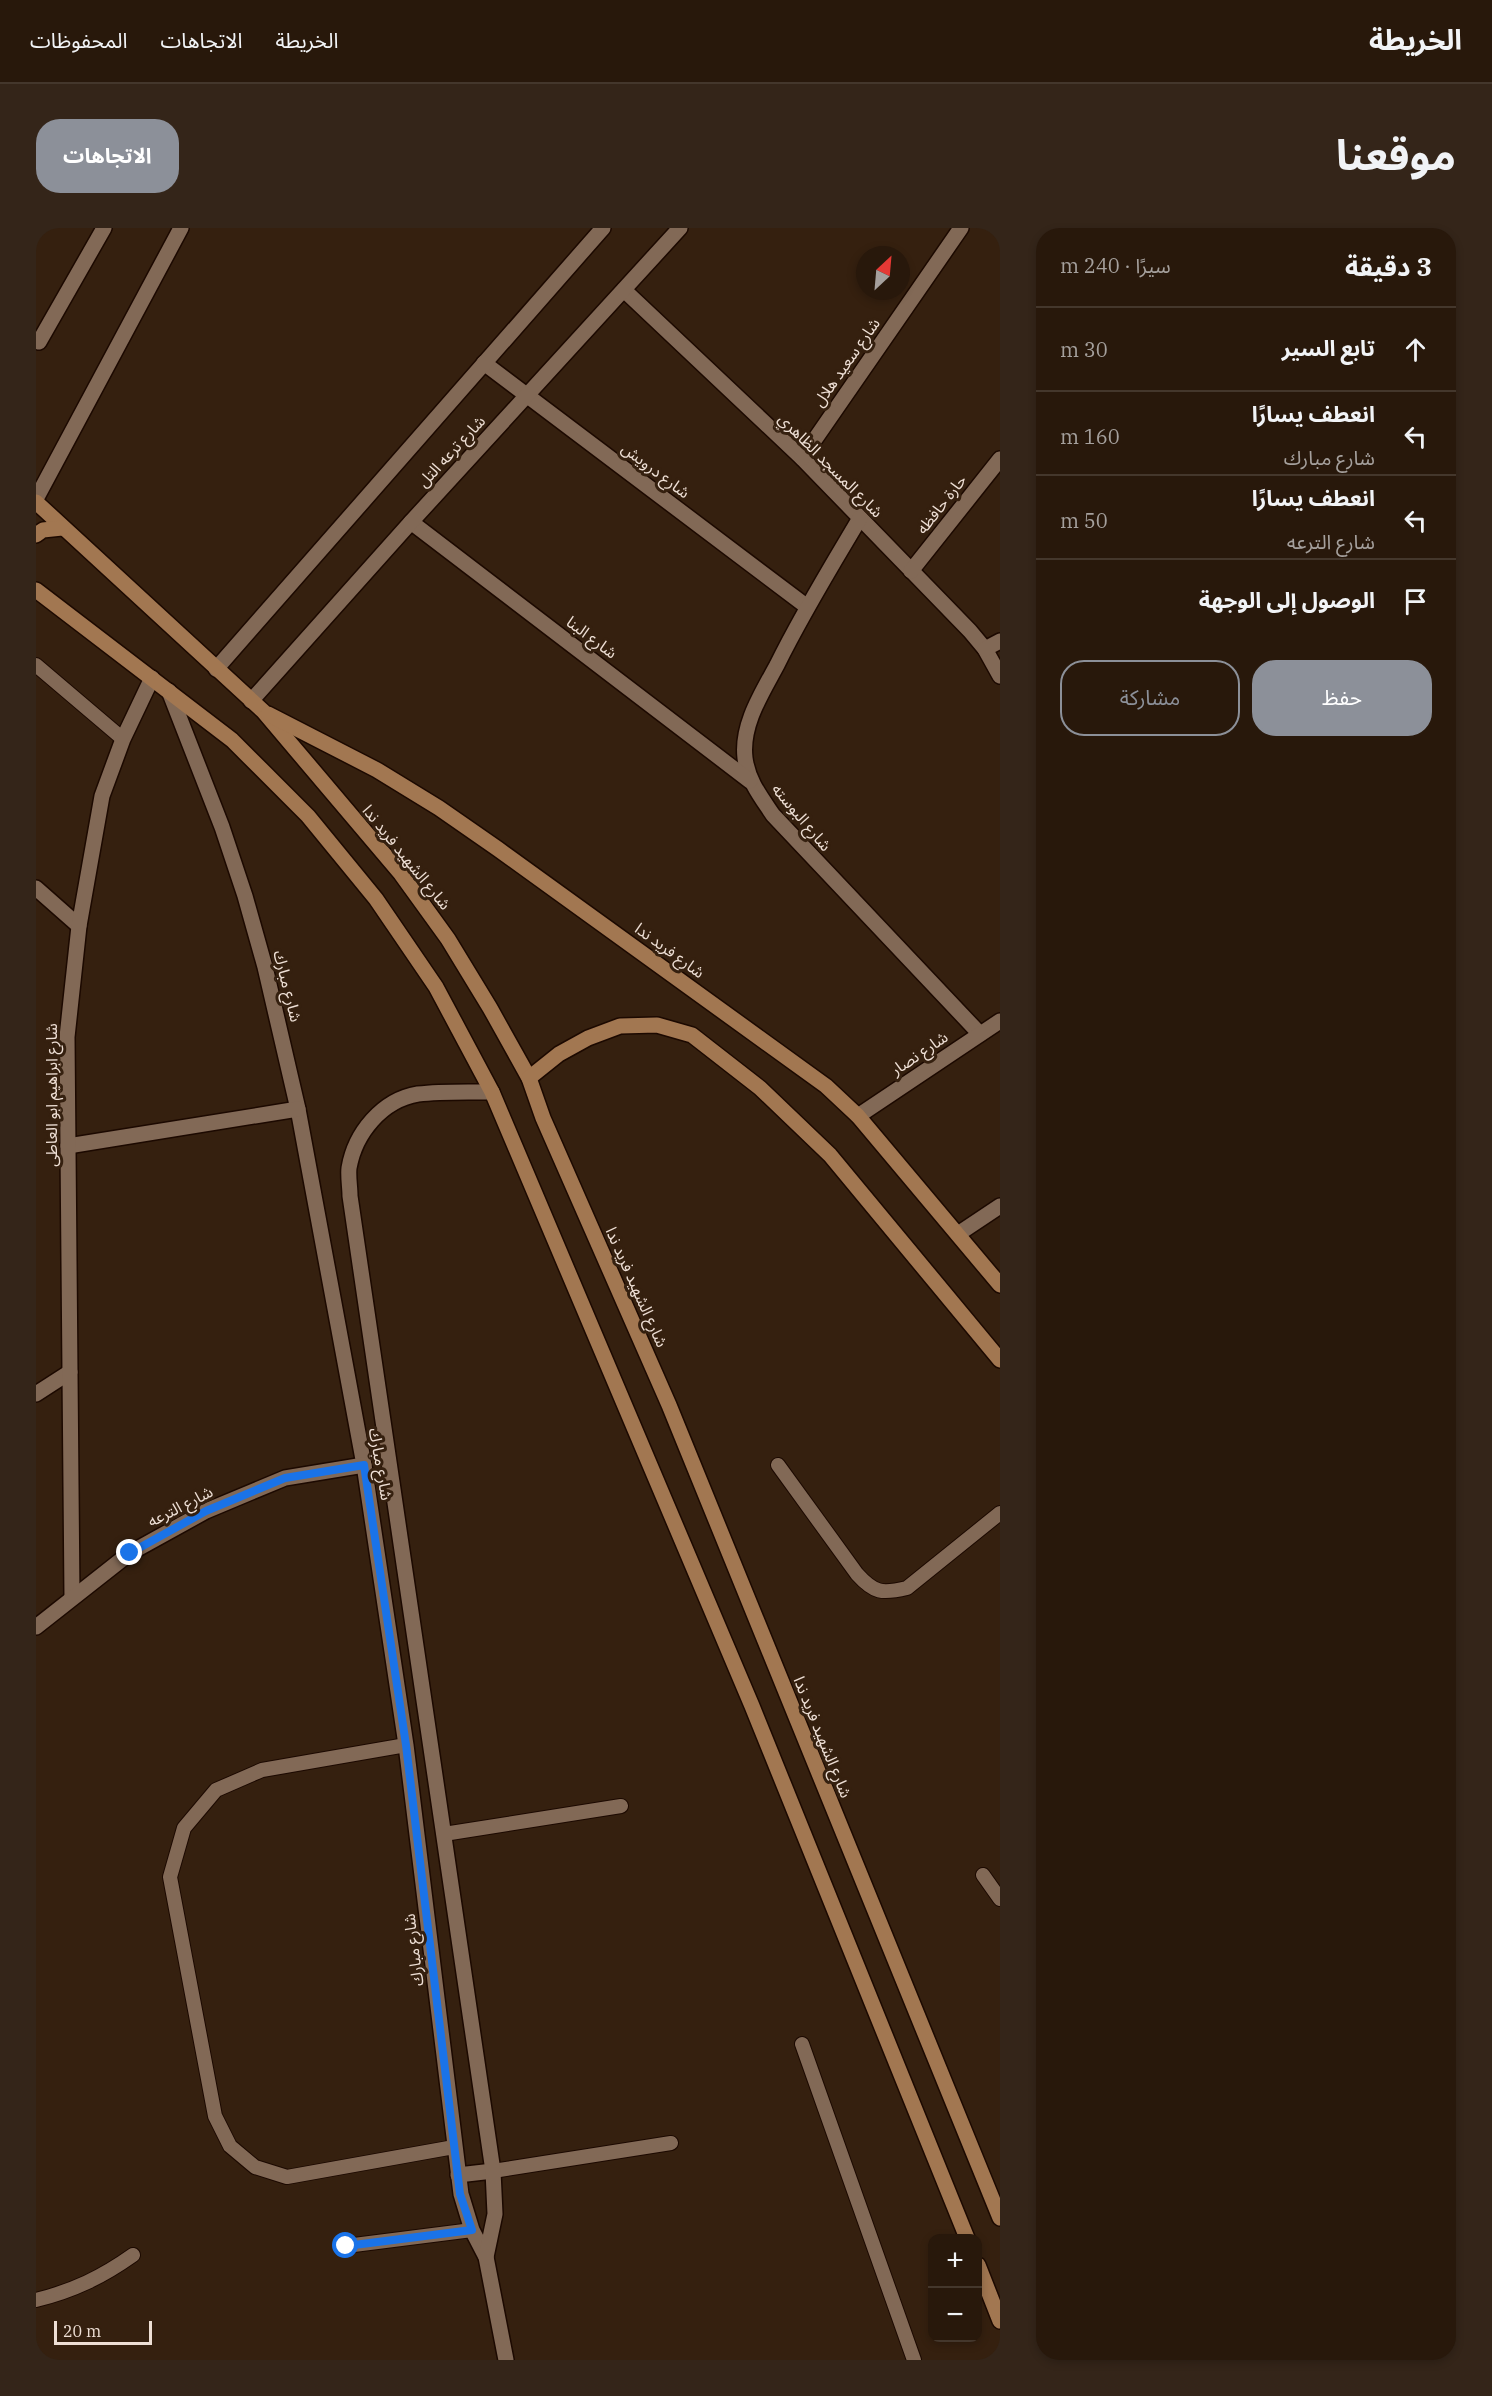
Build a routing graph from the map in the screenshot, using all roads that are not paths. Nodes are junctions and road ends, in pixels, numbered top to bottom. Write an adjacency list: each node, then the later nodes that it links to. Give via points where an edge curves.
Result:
1 (104, 228): 7 (street)
2 (181, 228): 12 (street)
3 (603, 228): 8 (street, شارع ترعه التل)
4 (680, 228): 6 (street, شارع ترعه التل)
5 (962, 228): 10 (street, شارع سعيد هلال)
6 (624, 290): 9 (street, شارع ترعه التل); 10 (street, شارع المسجد الظاهري)
7 (39, 342)
8 (484, 363): 9 (street, شارع درويش); 23 (street, شارع ترعه التل)
9 (528, 395): 14 (street, شارع ترعه التل); 19 (street, شارع درويش)
10 (802, 458): 13 (street, شارع المسجد الظاهري)
11 (1000, 459): 17 (street, حارة حافظه)
12 (36, 500): 15 (main road, شارع الشهيد فريد ندا)
13 (860, 518): 17 (street, شارع المسجد الظاهري); 19 (street, شارع البوسته)
14 (411, 522): 27 (street, شارع ترعه التل); 29 (street, شارع البنا)
15 (62, 528): 16 (main road, via 43,530); 23 (main road, شارع الشهيد فريد ندا)
16 (36, 535)
17 (911, 571): 21 (street, شارع المسجد الظاهري)
18 (36, 590): 25 (main road)
19 (807, 606): 29 (street, شارع البوسته, via 756,706 746,734 745,758)
20 (1000, 641): 21 (street)
21 (985, 649): 24 (street, شارع المسجد الظاهري)
22 (36, 665): 28 (lane)
23 (216, 669): 27 (main road, شارع الشهيد فريد ندا)
24 (1000, 676)
25 (152, 678): 26 (main road); 28 (street, شارع ابراهيم ابو العاطى)
26 (169, 691): 35 (main road, via 232,740 308,816 376,899 436,987); 36 (street, شارع مبارك, via 219,817 245,896)
27 (257, 706): 34 (main road, شارع الشهيد فريد ندا, via 401,874 448,939); 37 (main road, شارع فريد ندا, via 377,770 473,831 791,1059)
28 (123, 739): 31 (street, شارع ابراهيم ابو العاطى, via 102,796)
29 (750, 781): 33 (street, شارع البوسته, via 773,815)
30 (36, 888): 31 (street)
31 (79, 926): 38 (street, شارع ابراهيم ابو العاطى, via 68,1037)
32 (1000, 1021): 33 (street, شارع نصار)
33 (980, 1034): 37 (street, شارع نصار)
34 (530, 1078): 42 (main road, via 578,1043 620,1026 657,1025 692,1035 760,1088 830,1155); 61 (main road, شارع الشهيد فريد ندا, via 543,1118 669,1405)
35 (492, 1092): 50 (street, شارع مبارك, via 416,1095 391,1104 370,1121 356,1144 349,1169); 63 (main road, via 752,1706)
36 (298, 1109): 38 (street); 45 (street, شارع مبارك)
37 (858, 1116): 40 (main road, شارع فريد ندا)
38 (68, 1146): 43 (street, شارع ابراهيم ابو العاطى)
39 (1000, 1206): 40 (street)
40 (958, 1234): 41 (main road, شارع فريد ندا)
41 (1000, 1285)
42 (1000, 1360)
43 (70, 1372): 44 (street); 48 (street, شارع ابراهيم ابو العاطى)
44 (36, 1394)
45 (364, 1465): 48 (street, شارع الترعه, via 285,1478 206,1511 130,1553); 51 (street, شارع مبارك)
46 (778, 1465): 47 (lane, via 857,1574 870,1588 888,1593 907,1588)
47 (1000, 1513)
48 (72, 1597): 49 (street, شارع الترعه)
49 (36, 1627)
50 (430, 1741): 51 (street); 53 (street, شارع مبارك)
51 (406, 1745): 58 (street, شارع مبارك); 58 (lane, via 262,1770 216,1790 184,1828 170,1877 215,2116 230,2146 255,2167 287,2177)
52 (621, 1806): 53 (lane)
53 (444, 1833): 59 (street, شارع مبارك)
54 (983, 1875): 55 (lane)
55 (1000, 1899)
56 (802, 2044): 71 (lane)
57 (671, 2143): 59 (lane)
58 (454, 2147): 60 (street, شارع مبارك)
59 (493, 2171): 60 (street); 66 (street, شارع مبارك, via 495,2214)
60 (458, 2175): 62 (street, شارع مبارك)
61 (1000, 2218)
62 (472, 2230): 64 (lane); 66 (street, شارع مبارك)
63 (965, 2234)
64 (346, 2246)
65 (133, 2255): 68 (lane, via 86,2284)
66 (486, 2257): 70 (street, شارع مبارك)
67 (982, 2275): 69 (main road)
68 (36, 2300)
69 (1000, 2321)
70 (506, 2360)
71 (914, 2360)

